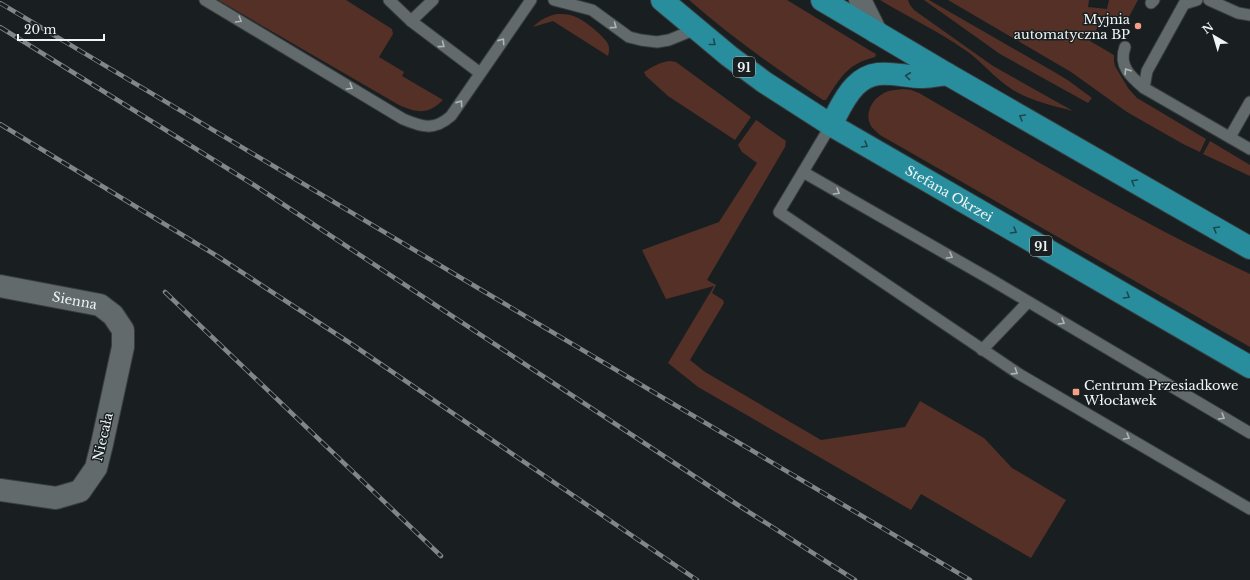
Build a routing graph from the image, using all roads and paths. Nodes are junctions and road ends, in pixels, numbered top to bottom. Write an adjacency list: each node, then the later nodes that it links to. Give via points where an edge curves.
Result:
1 (205, 0): 17 (lane, one-way to 17, via 403,119 418,125 442,124 451,116)
2 (389, 0): 13 (lane)
3 (433, 0): 13 (lane)
4 (532, 0): 17 (lane, one-way to 4)
5 (554, 0): 11 (lane)
6 (662, 0): 14 (main road, Stefana Okrzei / 91)
7 (822, 0): 15 (main road)
8 (860, 0): 15 (street)
9 (1197, 0): 19 (lane, via 1184,4 1147,70)
10 (1209, 0): 12 (lane, via 1238,13)
11 (590, 5): 14 (lane, one-way to 14, via 629,37 641,40 669,40)
12 (1250, 15)
13 (411, 21): 17 (lane, one-way to 17)
14 (696, 29): 21 (main road, Stefana Okrzei / 91, one-way to 21, via 764,82)
15 (876, 32): 18 (main road)
16 (1125, 48): 19 (lane, one-way to 16, via 1133,79 1124,66 1122,55)
17 (480, 73)
18 (947, 74): 21 (main road, one-way to 21, via 923,77 882,73 872,76 856,85 848,94); 25 (main road, one-way to 18)
19 (1144, 88): 22 (lane)
20 (1250, 102): 22 (lane)
21 (831, 125): 24 (lane); 30 (main road, Stefana Okrzei / 91, one-way to 30)
22 (1230, 137): 23 (lane)
23 (1250, 149)
24 (803, 172): 27 (lane, one-way to 27); 29 (lane, via 779,212)
25 (1250, 248)
26 (0, 286): 28 (street, Sienna, via 100,305 113,315 123,330)
27 (1028, 302): 29 (lane); 31 (lane, one-way to 31)
28 (124, 346): 32 (street, Niecała, via 96,468 80,491 56,498)
29 (982, 350): 33 (lane, one-way to 33, via 1018,374)
30 (1250, 367)
31 (1250, 433)
32 (0, 490)
33 (1250, 509)

